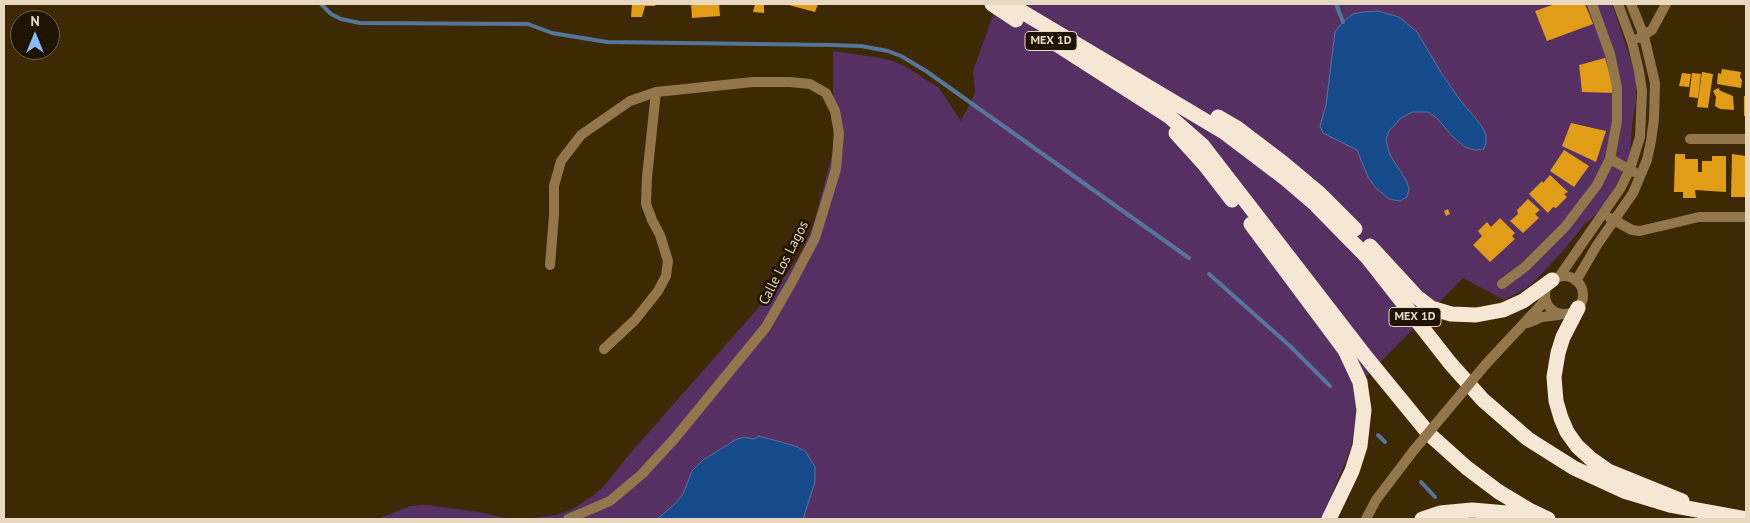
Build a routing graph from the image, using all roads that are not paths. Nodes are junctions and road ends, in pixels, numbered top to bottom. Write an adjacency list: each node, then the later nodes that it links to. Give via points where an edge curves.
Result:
1 (992, 4): 9 (highway, MEX 1D)
2 (1009, 4): 9 (highway, MEX 1D)
3 (1592, 4): 13 (street, via 1610,54 1617,87 1617,122)
4 (1618, 4): 8 (street)
5 (1631, 4): 7 (street)
6 (1666, 4): 7 (street, via 1652,30)
7 (1644, 36): 8 (street); 15 (street, via 1655,83 1655,101 1651,141)
8 (1632, 42): 14 (street, via 1642,106 1640,137)
9 (1110, 70): 20 (highway, via 1195,103 1260,145 1326,200 1431,308 1460,316 1496,312 1523,301); 27 (highway, MEX 1D, via 1224,132 1314,203 1367,257 1483,400 1528,439 1605,483 1644,498); 30 (highway, via 1205,165 1350,358 1362,390 1362,432 1357,458); 33 (highway, MEX 1D, via 1203,146 1366,357 1443,449 1499,492)
10 (656, 92): 19 (street, Calle Los Lagos, via 630,101 581,135 561,162 554,186); 26 (street, via 646,204 668,261 666,276 635,320); 29 (street, Calle Los Lagos, via 753,82 810,84 826,93 835,111 839,133 836,169 815,238 766,327 642,474 610,501)
11 (1690, 139): 12 (street)
12 (1746, 139)
13 (1610, 159): 14 (street); 22 (street, via 1597,184 1566,227)
14 (1630, 169): 15 (street); 16 (street)
15 (1641, 177): 18 (street)
16 (1604, 212): 18 (street); 20 (street)
17 (1746, 217): 18 (street, via 1699,218 1640,231)
18 (1615, 221): 21 (street)
19 (550, 265)
20 (1555, 278): 21 (street, via 1566,276); 23 (street, via 1545,291)
21 (1576, 281): 24 (street, via 1583,295)
22 (1502, 284)
23 (1545, 298): 24 (street, via 1547,305 1558,314); 25 (street)
24 (1572, 311): 25 (street, via 1542,317); 27 (highway, via 1554,376 1559,411 1572,440 1608,470)
25 (1521, 328): 28 (street, bridge, via 1486,364 1414,450)
26 (604, 349)
27 (1708, 513): 34 (highway, MEX 1D)
28 (1366, 517)
29 (568, 519)
30 (1329, 519)
31 (1422, 519): 32 (highway, via 1440,513 1472,510)
32 (1532, 519)
33 (1548, 519)
34 (1746, 519)

